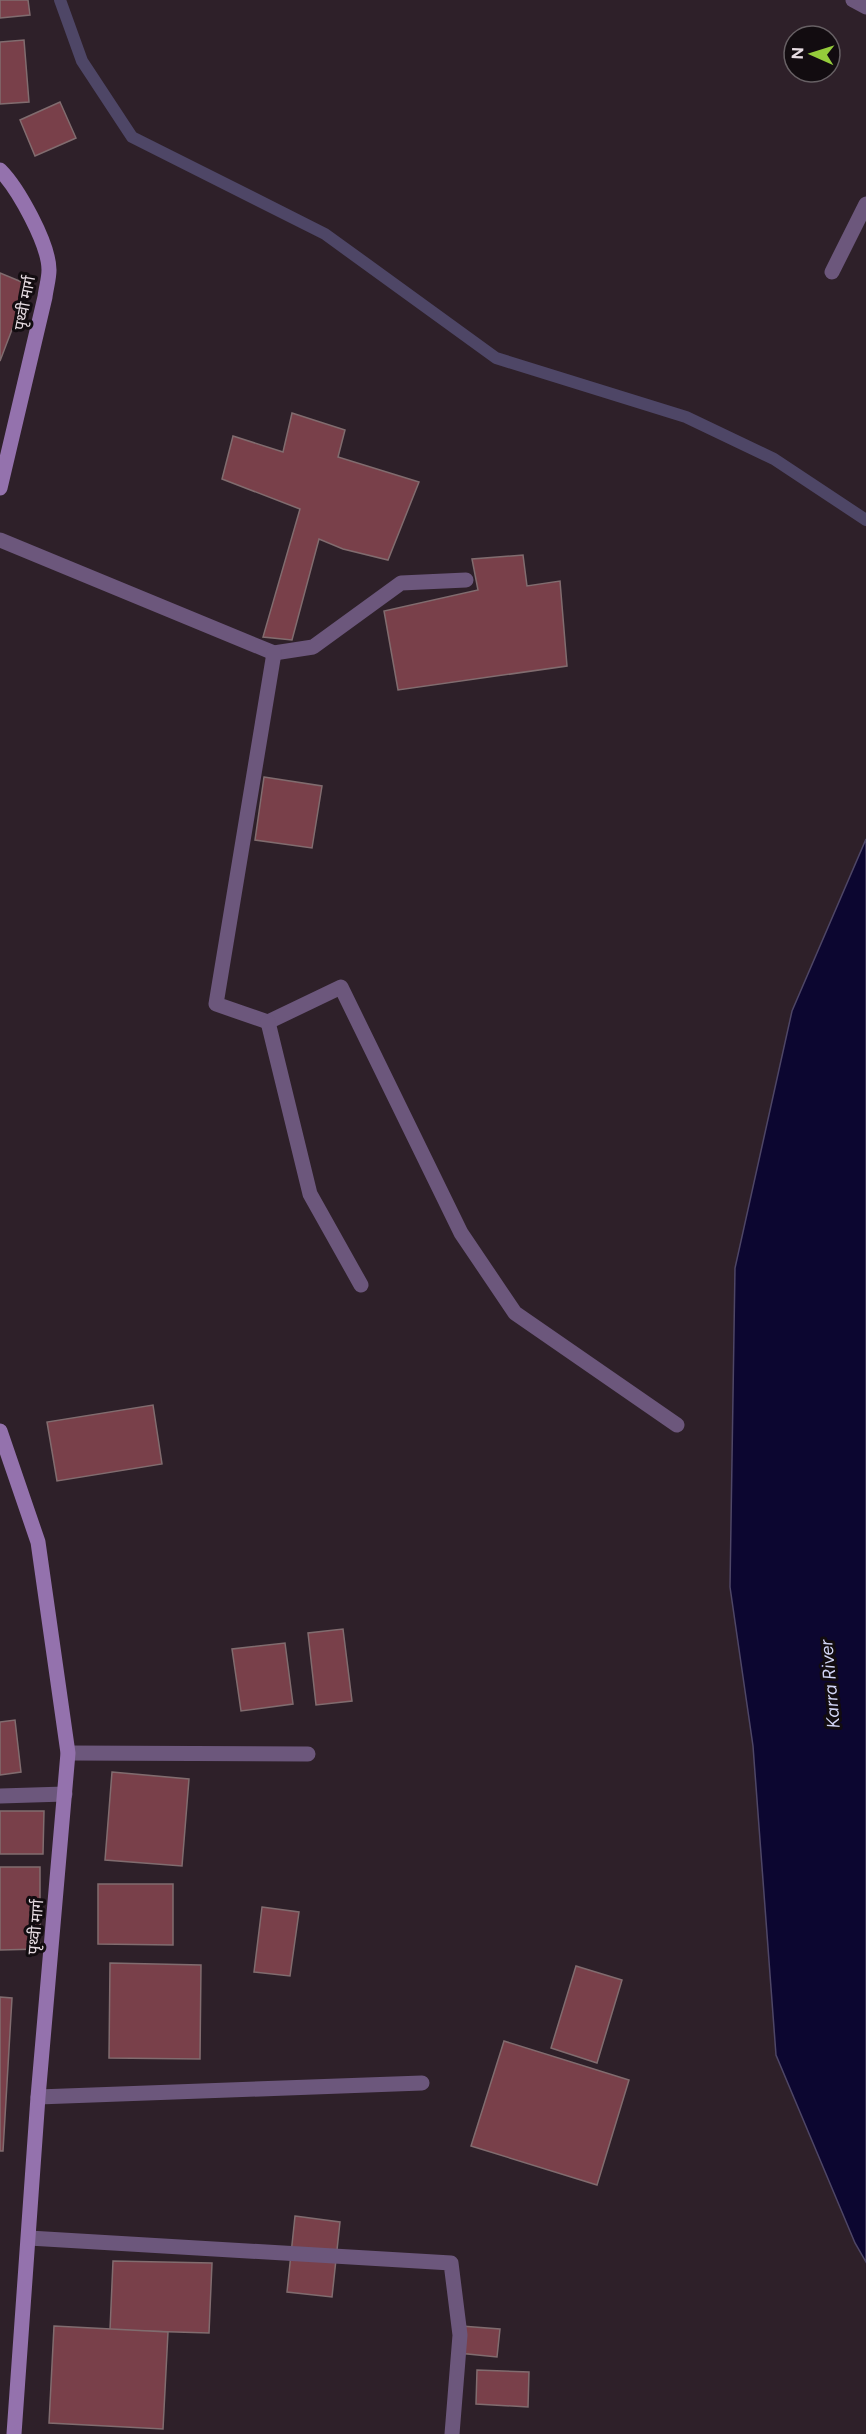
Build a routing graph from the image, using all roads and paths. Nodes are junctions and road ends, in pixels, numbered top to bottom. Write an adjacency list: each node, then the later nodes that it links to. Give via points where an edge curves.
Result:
1 (853, 0): 2 (street)
2 (866, 7)
3 (0, 170): 6 (street, पृथ्वी मार्ग, via 42,238 49,268)
4 (866, 204): 5 (street)
5 (832, 272)
6 (0, 488)
7 (0, 540): 9 (street)
8 (466, 580): 9 (street, via 401,583 313,647)
9 (274, 653): 10 (street, via 216,1004)
10 (268, 1022): 11 (street, via 310,1194); 12 (street, via 341,987 461,1233 515,1313)
11 (361, 1286)
12 (677, 1425)
13 (0, 1431): 14 (street, पृथ्वी मार्ग, via 38,1542)
14 (68, 1753): 15 (street); 16 (street, पृथ्वी मार्ग)
15 (308, 1754)
16 (65, 1794): 17 (street); 19 (street, पृथ्वी मार्ग)
17 (0, 1796)
18 (422, 2083): 19 (street)
19 (39, 2097): 20 (street, पृथ्वी मार्ग)
20 (28, 2238): 21 (street, पृथ्वी मार्ग); 22 (street, via 451,2263 460,2335)
21 (14, 2434)
22 (452, 2434)

